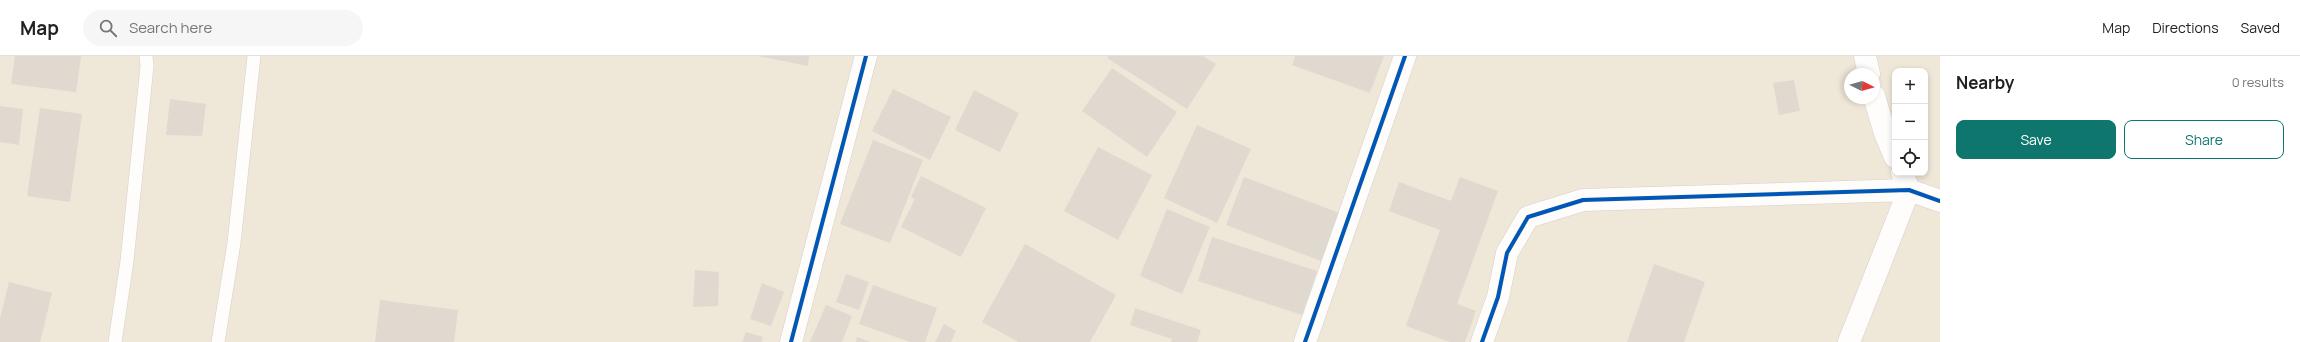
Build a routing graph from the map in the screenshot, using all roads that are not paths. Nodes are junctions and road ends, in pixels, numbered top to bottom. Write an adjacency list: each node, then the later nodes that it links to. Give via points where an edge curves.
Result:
1 (146, 56): 11 (lane, via 127,253)
2 (254, 56): 12 (lane, via 234,243)
3 (866, 56): 13 (street)
4 (1405, 56): 14 (street)
5 (1865, 56): 6 (street)
6 (1868, 68)
7 (1876, 104): 8 (street)
8 (1892, 150)
9 (1905, 182): 10 (street); 15 (street, via 1583,200 1528,217 1507,253 1498,297); 16 (street)
10 (1940, 201)
11 (115, 342)
12 (218, 342)
13 (791, 342)
14 (1305, 342)
15 (1482, 342)
16 (1849, 342)

